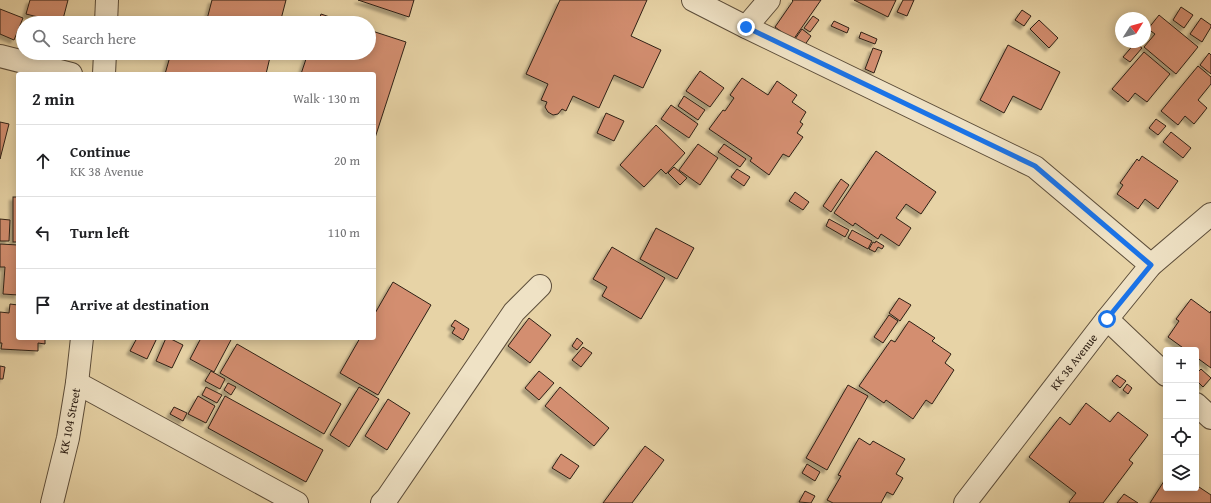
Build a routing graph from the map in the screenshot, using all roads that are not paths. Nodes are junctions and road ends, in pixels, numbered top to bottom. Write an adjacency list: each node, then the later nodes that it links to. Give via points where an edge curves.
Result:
1 (107, 0): 4 (street)
2 (693, 0): 5 (street)
3 (769, 0): 5 (street)
4 (106, 16)
5 (746, 27): 11 (street, via 1035,166)
6 (0, 56): 8 (street)
7 (105, 60): 9 (street)
8 (63, 72)
9 (104, 72)
10 (1211, 214): 11 (street, KK 38 Avenue)
11 (1151, 265): 13 (street, KK 38 Avenue)
12 (540, 286): 21 (street, via 514,312)
13 (1107, 319): 15 (street); 22 (street, KK 38 Avenue)
14 (82, 340): 16 (street, KK 104 Street)
15 (1163, 372)
16 (77, 383): 19 (street, KK 104 Street, via 68,438); 20 (street)
17 (1199, 407): 18 (street)
18 (1211, 418)
19 (52, 503)
20 (297, 503)
21 (382, 503)
22 (965, 503)

